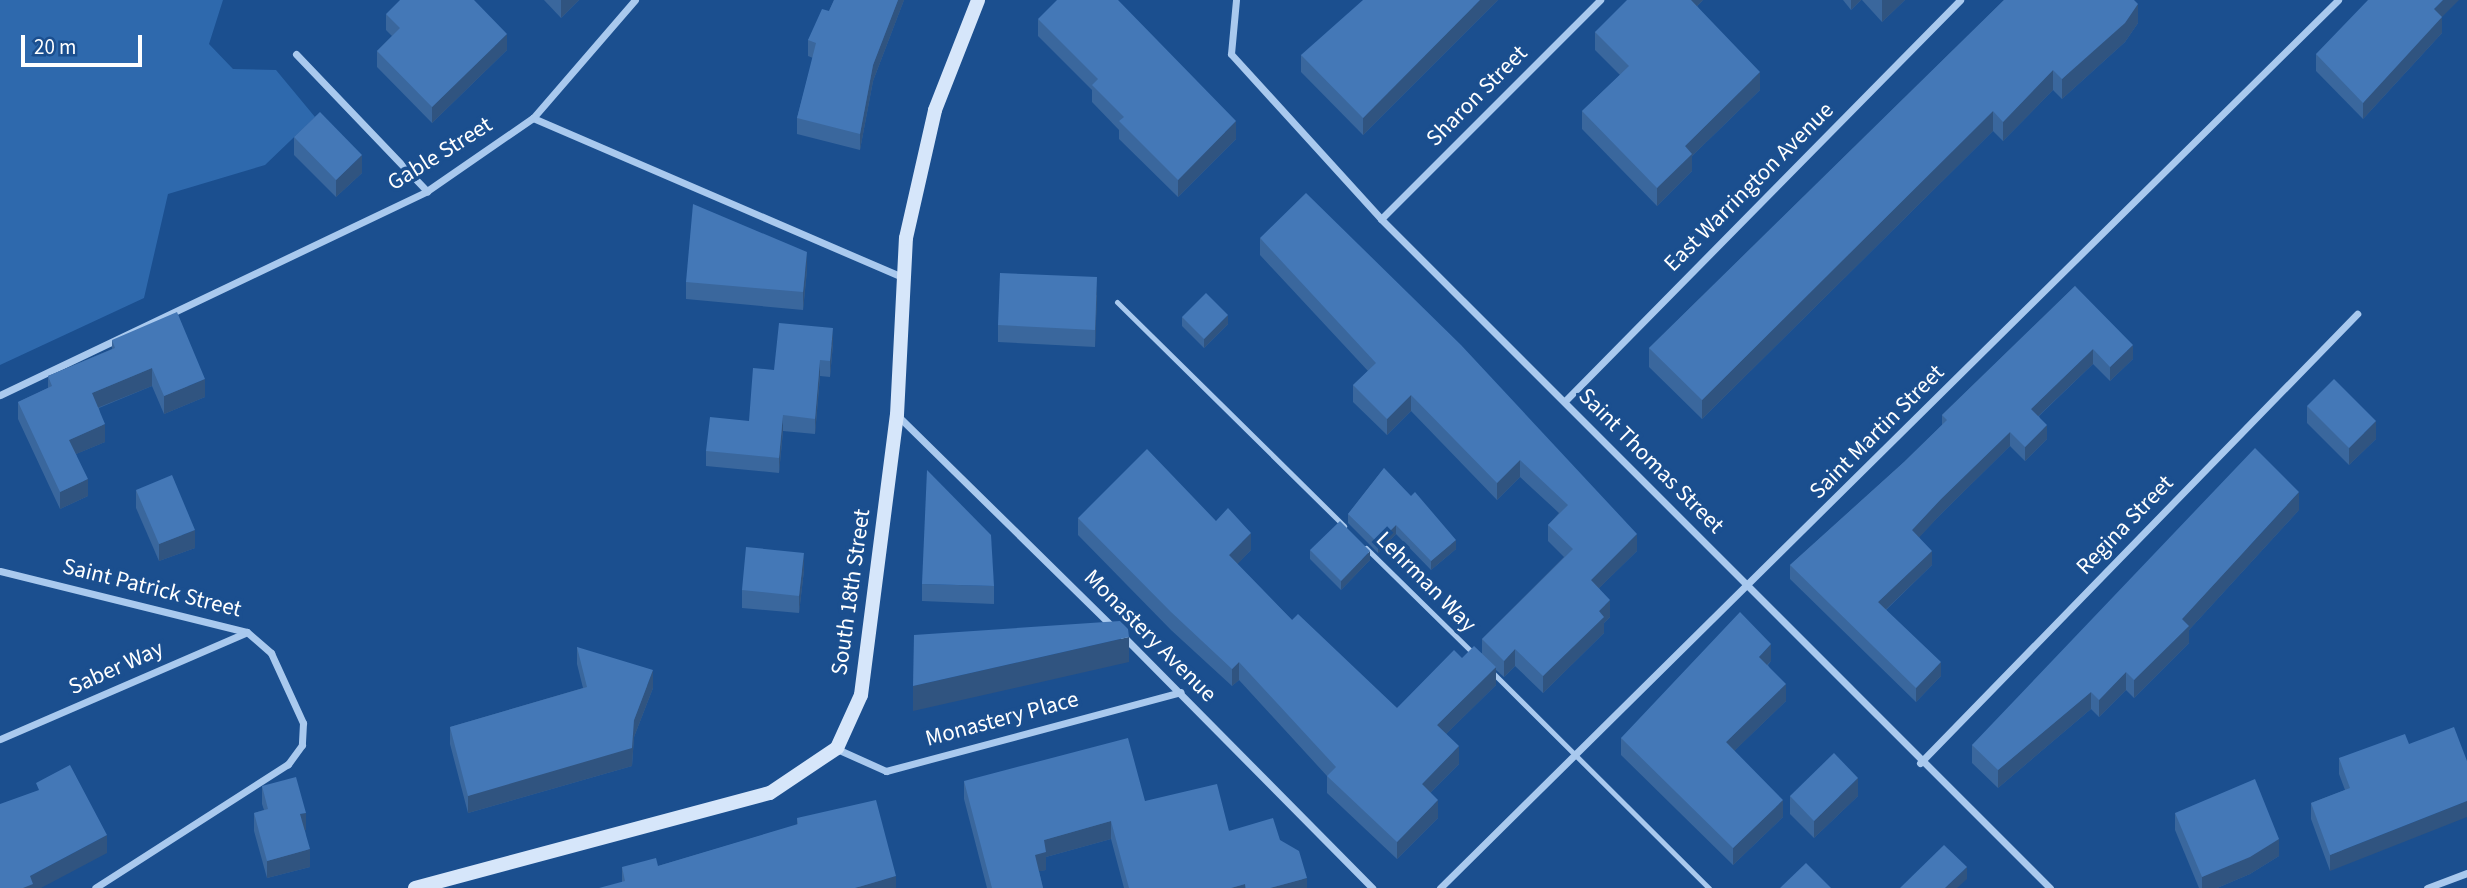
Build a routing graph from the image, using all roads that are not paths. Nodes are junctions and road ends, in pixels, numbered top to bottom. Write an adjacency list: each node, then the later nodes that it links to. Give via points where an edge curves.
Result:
1 (635, 0): 8 (street, Gable Street)
2 (978, 0): 11 (main road, South 18th Street, via 935,110 906,238)
3 (1236, 0): 10 (street, Saint Thomas Street, via 1231,54)
4 (1600, 0): 10 (street, Sharon Street)
5 (1960, 0): 15 (street, East Warrington Avenue)
6 (2338, 0): 20 (street, Saint Martin Street)
7 (296, 54): 9 (street)
8 (533, 118): 9 (street, Gable Street); 11 (street)
9 (427, 191): 14 (street, Gable Street)
10 (1381, 219): 15 (street, Saint Thomas Street)
11 (905, 278): 16 (main road, South 18th Street)
12 (1117, 302): 17 (lane, Lehrman Way)
13 (2357, 314): 28 (street, Regina Street)
14 (0, 395)
15 (1564, 401): 20 (street, Saint Thomas Street)
16 (897, 415): 24 (street, Monastery Avenue); 26 (main road, South 18th Street, via 861,695)
17 (1352, 533)
18 (1361, 543): 22 (lane, Lehrman Way)
19 (0, 571): 21 (street, Saint Patrick Street)
20 (1748, 586): 27 (street, Saint Martin Street); 28 (street, Saint Thomas Street)
21 (247, 632): 25 (street, Saber Way); 30 (street, Saint Patrick Street, via 271,653 303,723 297,756)
22 (1479, 659)
23 (1488, 668): 27 (lane)
24 (1181, 692): 26 (street, Monastery Place, via 886,772); 32 (street, Monastery Avenue)
25 (0, 739)
26 (837, 748): 31 (main road, via 770,793)
27 (1576, 755): 33 (street, Saint Martin Street); 34 (lane)
28 (1920, 763): 35 (street, Saint Thomas Street)
29 (2467, 873): 36 (street)
30 (94, 888)
31 (415, 888)
32 (1372, 888)
33 (1440, 888)
34 (1709, 888)
35 (2050, 888)
36 (2427, 888)

